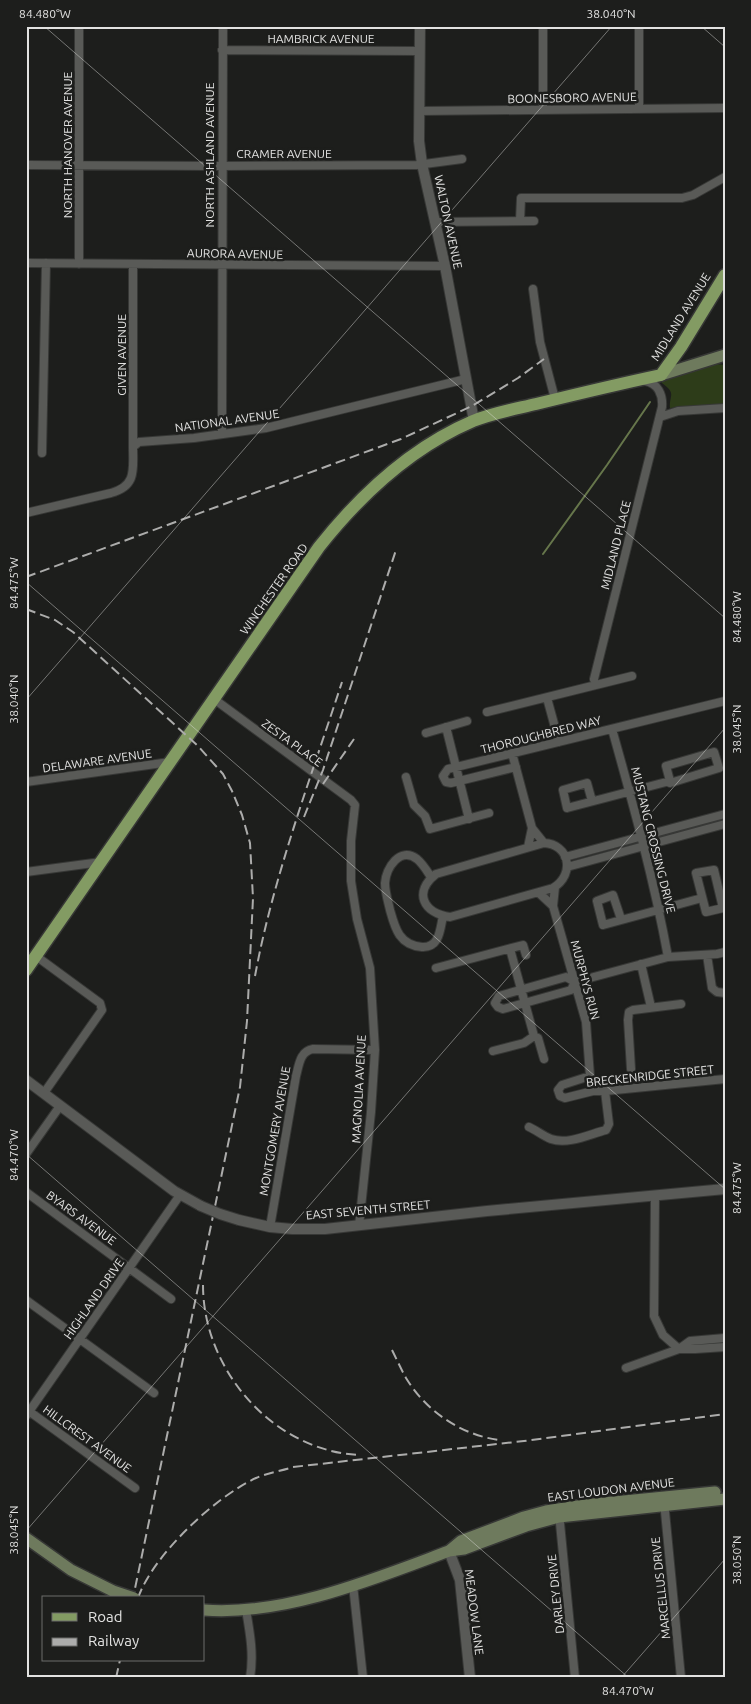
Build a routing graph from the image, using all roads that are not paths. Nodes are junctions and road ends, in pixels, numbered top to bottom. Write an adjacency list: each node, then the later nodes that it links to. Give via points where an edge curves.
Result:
1 (79, 26): 15 (street, NORTH HANOVER AVENUE)
2 (222, 26): 6 (street, NORTH ASHLAND AVENUE)
3 (420, 26): 7 (street, WALTON AVENUE)
4 (543, 26): 10 (street)
5 (639, 26): 8 (street)
6 (222, 50): 7 (street, HAMBRICK AVENUE); 16 (street, NORTH ASHLAND AVENUE)
7 (420, 51): 11 (street, WALTON AVENUE)
8 (639, 108): 9 (street, BOONESBORO AVENUE); 10 (street, BOONESBORO AVENUE)
9 (725, 108)
10 (543, 110): 11 (street, BOONESBORO AVENUE)
11 (419, 111): 13 (street, WALTON AVENUE)
12 (462, 159): 13 (street, CRAMER AVENUE)
13 (422, 164): 16 (street, CRAMER AVENUE); 20 (street, WALTON AVENUE)
14 (26, 165): 15 (street, CRAMER AVENUE)
15 (78, 166): 16 (street, CRAMER AVENUE); 23 (street, NORTH HANOVER AVENUE)
16 (222, 166): 25 (street, NORTH ASHLAND AVENUE)
17 (725, 177): 19 (street, via 682,198 521,198)
18 (534, 220): 19 (street)
19 (520, 221): 20 (street)
20 (435, 222): 26 (street, WALTON AVENUE)
21 (26, 264): 22 (street, AURORA AVENUE)
22 (46, 264): 23 (street, AURORA AVENUE); 39 (street)
23 (80, 264): 24 (street, AURORA AVENUE)
24 (133, 264): 25 (street, AURORA AVENUE); 38 (street, GIVEN AVENUE)
25 (221, 266): 26 (street, AURORA AVENUE); 37 (street, NORTH ASHLAND AVENUE)
26 (444, 266): 31 (street, WALTON AVENUE)
27 (725, 274): 30 (main road, MIDLAND AVENUE)
28 (533, 289): 33 (street, via 540,342)
29 (725, 355): 30 (main road)
30 (661, 375): 32 (main road, WINCHESTER ROAD)
31 (466, 379): 36 (street, WALTON AVENUE); 37 (street, NATIONAL AVENUE, via 288,424)
32 (638, 380): 33 (main road, WINCHESTER ROAD); 35 (street, MIDLAND PLACE, via 653,383 660,392 663,402)
33 (555, 399): 36 (main road, WINCHESTER ROAD)
34 (725, 408): 35 (street, via 678,411)
35 (660, 417): 42 (street, MIDLAND PLACE)
36 (474, 421): 44 (main road, WINCHESTER ROAD, via 434,441 401,464 355,505 320,548)
37 (222, 434): 38 (street, NATIONAL AVENUE, via 142,442)
38 (133, 447): 40 (street, via 132,478 124,488)
39 (42, 453)
40 (26, 513)
41 (632, 676): 43 (street)
42 (594, 679)
43 (547, 698): 46 (street); 51 (street)
44 (214, 699): 53 (main road, WINCHESTER ROAD); 62 (street, ZESTA PLACE)
45 (725, 701): 49 (street, THOROUGHBRED WAY)
46 (487, 712)
47 (467, 721): 48 (street)
48 (446, 727): 50 (street); 55 (street)
49 (612, 728): 51 (street, THOROUGHBRED WAY); 60 (street, MUSTANG CROSSING DRIVE)
50 (426, 732)
51 (559, 742): 52 (street, THOROUGHBRED WAY)
52 (512, 754): 54 (street); 55 (street, THOROUGHBRED WAY)
53 (170, 762): 59 (street, DELAWARE AVENUE); 72 (main road, WINCHESTER ROAD)
54 (516, 767): 57 (street, THOROUGHBRED WAY); 67 (street)
55 (456, 768): 57 (street); 57 (street, via 446,771 443,776 448,783)
56 (406, 777): 65 (street, via 414,805 425,816 430,829)
57 (460, 781): 65 (street)
58 (670, 781): 58 (street, via 666,766 714,752 719,768); 60 (street)
59 (26, 782)
60 (630, 791): 61 (street); 68 (street, MUSTANG CROSSING DRIVE)
61 (592, 801)
62 (355, 805): 98 (street, MAGNOLIA AVENUE, via 351,881 370,968)
63 (489, 814): 65 (street)
64 (725, 814): 68 (street)
65 (469, 819)
66 (725, 824): 70 (street)
67 (532, 828): 69 (street); 69 (street)
68 (642, 836): 70 (street, MUSTANG CROSSING DRIVE); 71 (street)
69 (536, 845): 71 (street, via 554,846); 75 (street)
70 (644, 845): 73 (street); 80 (street, MUSTANG CROSSING DRIVE)
71 (565, 857): 73 (street)
72 (101, 862): 74 (street); 88 (main road, WINCHESTER ROAD)
73 (567, 867): 76 (street, via 563,882)
74 (26, 872)
75 (431, 877): 81 (street, via 424,886 423,894 431,911); 81 (street, via 422,863 408,856 394,860 389,867 386,891 395,930 409,943 427,947 439,938)
76 (552, 888): 77 (street); 79 (street, MURPHYS RUN)
77 (539, 892): 79 (street, MURPHYS RUN); 81 (street, via 450,917)
78 (702, 898): 78 (street, via 706,912 723,908 714,870 696,873); 80 (street)
79 (553, 906): 91 (street, MURPHYS RUN)
80 (660, 909): 82 (street); 87 (street, MUSTANG CROSSING DRIVE)
81 (443, 916)
82 (621, 920)
83 (510, 949): 85 (street, via 523,945); 90 (street); 92 (street)
84 (725, 952): 86 (street)
85 (526, 955)
86 (707, 955): 87 (street); 93 (street, via 712,988)
87 (668, 957): 89 (street)
88 (30, 964): 107 (street, via 100,1004 101,1013)
89 (641, 964): 91 (street); 96 (street)
90 (436, 968)
91 (575, 982): 92 (street, via 566,977); 94 (street, via 571,990); 102 (street, MURPHYS RUN, via 586,1022)
92 (521, 989): 94 (street); 94 (street, via 499,996 495,1003 503,1009)
93 (725, 993)
94 (524, 1003): 97 (street)
95 (681, 1004): 96 (street)
96 (651, 1007): 101 (street, via 633,1010 628,1016)
97 (534, 1036): 99 (street); 100 (street, via 538,1038)
98 (375, 1050): 115 (street, MAGNOLIA AVENUE); 116 (street, MONTGOMERY AVENUE, via 313,1049 302,1056)
99 (493, 1051)
100 (544, 1059)
101 (631, 1068)
102 (590, 1076): 105 (street, MURPHYS RUN); 105 (street, BRECKENRIDGE STREET, via 562,1085 559,1094 565,1098)
103 (725, 1079): 106 (street, BRECKENRIDGE STREET)
104 (26, 1080): 107 (street, EAST SEVENTH STREET)
105 (593, 1090): 106 (street, BRECKENRIDGE STREET)
106 (605, 1091): 109 (street, via 609,1124 606,1130 560,1140)
107 (44, 1093): 108 (street, EAST SEVENTH STREET)
108 (60, 1106): 110 (street); 113 (street, EAST SEVENTH STREET)
109 (529, 1126)
110 (26, 1154)
111 (725, 1189): 114 (street, EAST SEVENTH STREET)
112 (26, 1192): 117 (street, BYARS AVENUE)
113 (180, 1195): 116 (street, EAST SEVENTH STREET, bridge, via 239,1220); 117 (street, HIGHLAND DRIVE)
114 (655, 1196): 115 (street, EAST SEVENTH STREET); 123 (street, via 654,1316 663,1335)
115 (359, 1226): 116 (street, EAST SEVENTH STREET, via 308,1230)
116 (270, 1227)
117 (129, 1268): 118 (street, BYARS AVENUE); 120 (street, HIGHLAND DRIVE)
118 (171, 1299)
119 (26, 1300): 120 (street)
120 (80, 1338): 125 (street); 126 (street, HIGHLAND DRIVE)
121 (725, 1338): 123 (street, via 690,1341)
122 (725, 1347): 123 (street)
123 (679, 1349): 124 (street)
124 (626, 1368)
125 (154, 1393)
126 (27, 1412): 127 (street, HILLCREST AVENUE)
127 (135, 1488)
128 (725, 1491): 130 (main road, EAST LOUDON AVENUE)
129 (725, 1499): 130 (main road, EAST LOUDON AVENUE)
130 (664, 1501): 131 (main road, EAST LOUDON AVENUE); 142 (street, MARCELLUS DRIVE)
131 (558, 1513): 133 (main road, EAST LOUDON AVENUE, via 464,1549); 141 (street, DARLEY DRIVE)
132 (26, 1538): 135 (main road, bridge, via 72,1570)
133 (449, 1551): 134 (main road, EAST LOUDON AVENUE); 140 (street, MEADOW LANE, via 460,1580)
134 (353, 1585): 137 (main road, EAST LOUDON AVENUE); 139 (street)
135 (128, 1596)
136 (205, 1610): 137 (main road, EAST LOUDON AVENUE)
137 (246, 1610): 138 (street, via 252,1649)
138 (250, 1678)
139 (362, 1678)
140 (470, 1678)
141 (575, 1678)
142 (681, 1678)

